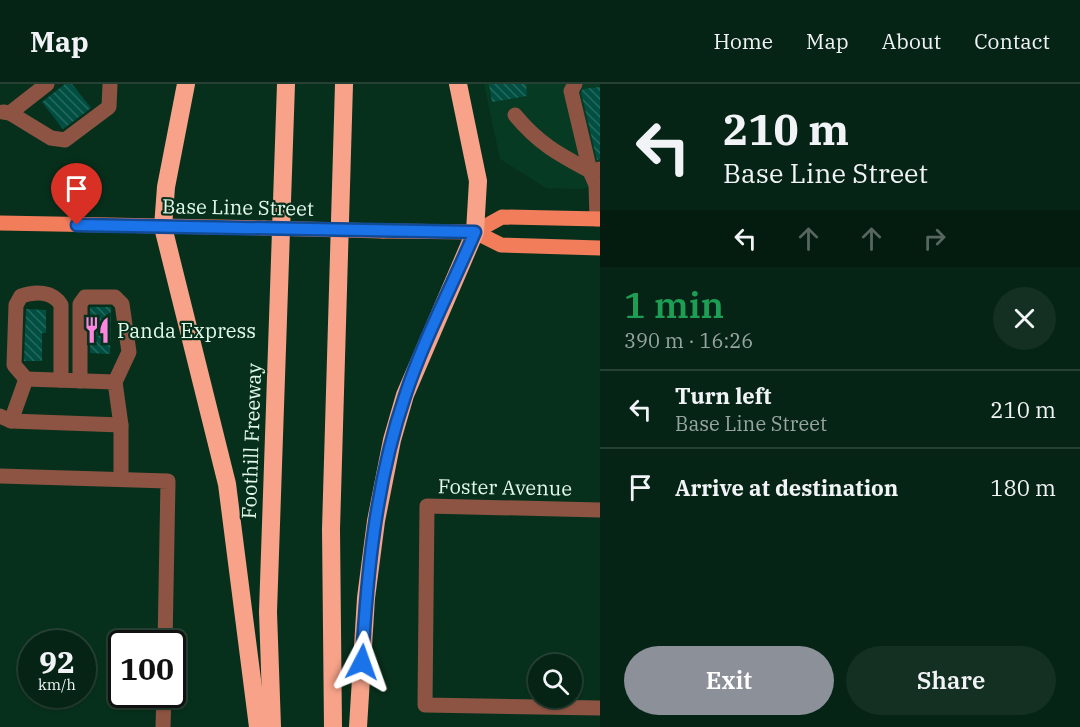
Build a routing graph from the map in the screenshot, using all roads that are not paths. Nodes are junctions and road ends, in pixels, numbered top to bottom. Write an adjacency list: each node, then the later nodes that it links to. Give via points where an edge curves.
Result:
1 (47, 84): 8 (street)
2 (110, 84): 8 (street, via 109,107 65,140 51,138)
3 (186, 84): 13 (highway, via 166,187)
4 (286, 84): 30 (highway, Foothill Freeway, via 268,612)
5 (344, 84): 31 (highway, via 330,529)
6 (458, 84): 14 (highway, via 478,181)
7 (575, 84): 10 (street, via 571,91)
8 (5, 112)
9 (515, 115): 10 (street, via 549,150)
10 (595, 170): 11 (street)
11 (598, 219): 14 (main road, Base Line Street, via 502,218)
12 (0, 224): 13 (main road, Base Line Street)
13 (163, 227): 14 (main road, Base Line Street, bridge); 29 (highway, via 227,484)
14 (475, 232): 15 (main road, Base Line Street, via 501,245); 32 (highway, via 405,395 392,440 366,598)
15 (600, 248)
16 (26, 379): 17 (street); 17 (street, via 14,365 15,305 21,296 36,293 51,295 61,305); 20 (street)
17 (61, 380): 18 (street)
18 (80, 381): 19 (street); 19 (street, via 80,304 85,297 108,296 122,304 129,352)
19 (116, 382): 21 (street)
20 (5, 418): 21 (street)
21 (121, 425): 23 (street)
22 (0, 476): 23 (street)
23 (121, 479): 25 (street, via 168,481)
24 (600, 510): 27 (street, Foster Avenue, via 427,506 425,705)
25 (165, 630)
26 (164, 708): 28 (street)
27 (600, 708)
28 (163, 727)
29 (258, 727)
30 (272, 727)
31 (333, 727)
32 (358, 727)

